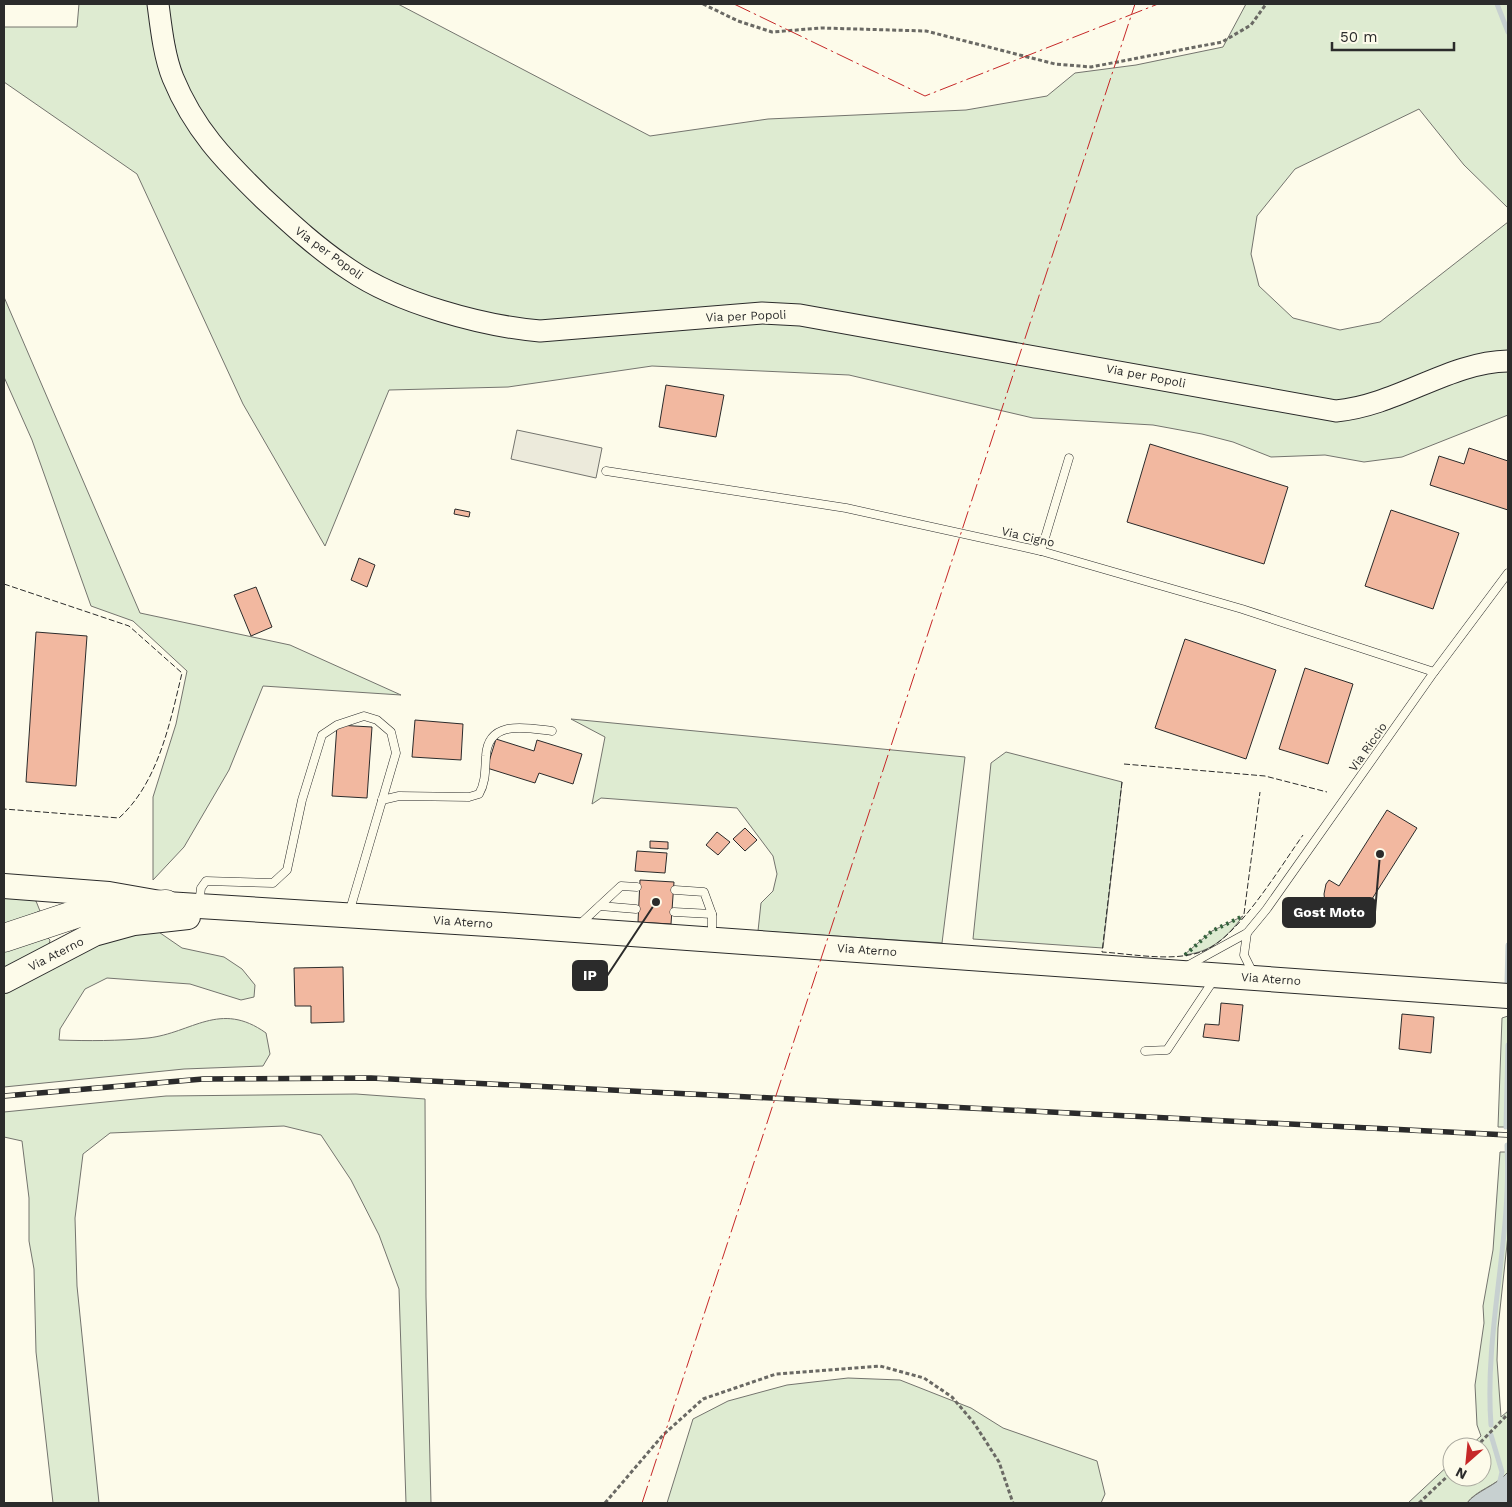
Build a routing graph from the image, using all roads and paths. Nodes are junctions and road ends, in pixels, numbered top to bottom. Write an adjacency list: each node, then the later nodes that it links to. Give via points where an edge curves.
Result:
1 (158, 4): 4 (main road, Via per Popoli, via 172,76 200,131 217,152 295,229 351,271 400,296 449,312 514,329 540,331 762,313 800,315 1336,411 1387,401 1467,367)
2 (703, 4): 3 (path, via 738,22 772,32 821,28 926,31 1055,64 1092,68 1222,42 1251,25)
3 (1266, 4)
4 (1508, 361)
5 (1069, 458): 7 (lane)
6 (606, 471): 7 (lane, Via Cigno, via 846,508)
7 (1041, 551): 9 (lane, Via Cigno, via 1242,608)
8 (1508, 573): 9 (lane, Via Riccio)
9 (1434, 672): 24 (lane, Via Riccio, via 1291,876)
10 (552, 732): 11 (lane, via 521,727 506,728 497,733 486,751 483,786 479,794 468,797 398,796)
11 (382, 800): 16 (lane, via 396,753 391,732 377,720 364,716 336,725 322,735 302,800 287,870 273,884 206,881 201,888); 21 (lane)
12 (4, 886): 15 (main road, Via Aterno, via 109,894)
13 (637, 887): 17 (lane, via 621,886)
14 (675, 890): 22 (lane, via 704,892)
15 (166, 904): 16 (main road, Via Aterno); 25 (highway, via 76,914)
16 (198, 905): 18 (main road, Via Aterno)
17 (600, 906): 19 (lane); 23 (lane)
18 (227, 907): 21 (main road, Via Aterno); 30 (main road, Via Aterno, via 208,914 134,923 94,934)
19 (636, 909)
20 (674, 912): 22 (lane)
21 (348, 914): 23 (main road, Via Aterno)
22 (712, 914): 26 (lane)
23 (573, 930): 26 (main road, Via Aterno)
24 (1247, 933): 27 (lane, Via Riccio); 29 (lane, via 1244,955)
25 (4, 938)
26 (712, 940): 27 (main road, Via Aterno)
27 (1176, 972): 28 (main road, Via Aterno)
28 (1217, 975): 29 (main road, Via Aterno); 32 (lane, via 1168,1050)
29 (1255, 978): 31 (main road, Via Aterno)
30 (4, 981)
31 (1508, 996)
32 (1145, 1051)
33 (1508, 1414): 34 (path)
34 (1486, 1437)
35 (1442, 1481): 38 (path)
36 (605, 1503): 37 (path, via 663,1435 703,1399 776,1374 880,1366 924,1378 952,1397 974,1423 999,1462)
37 (1013, 1503)
38 (1419, 1503)

